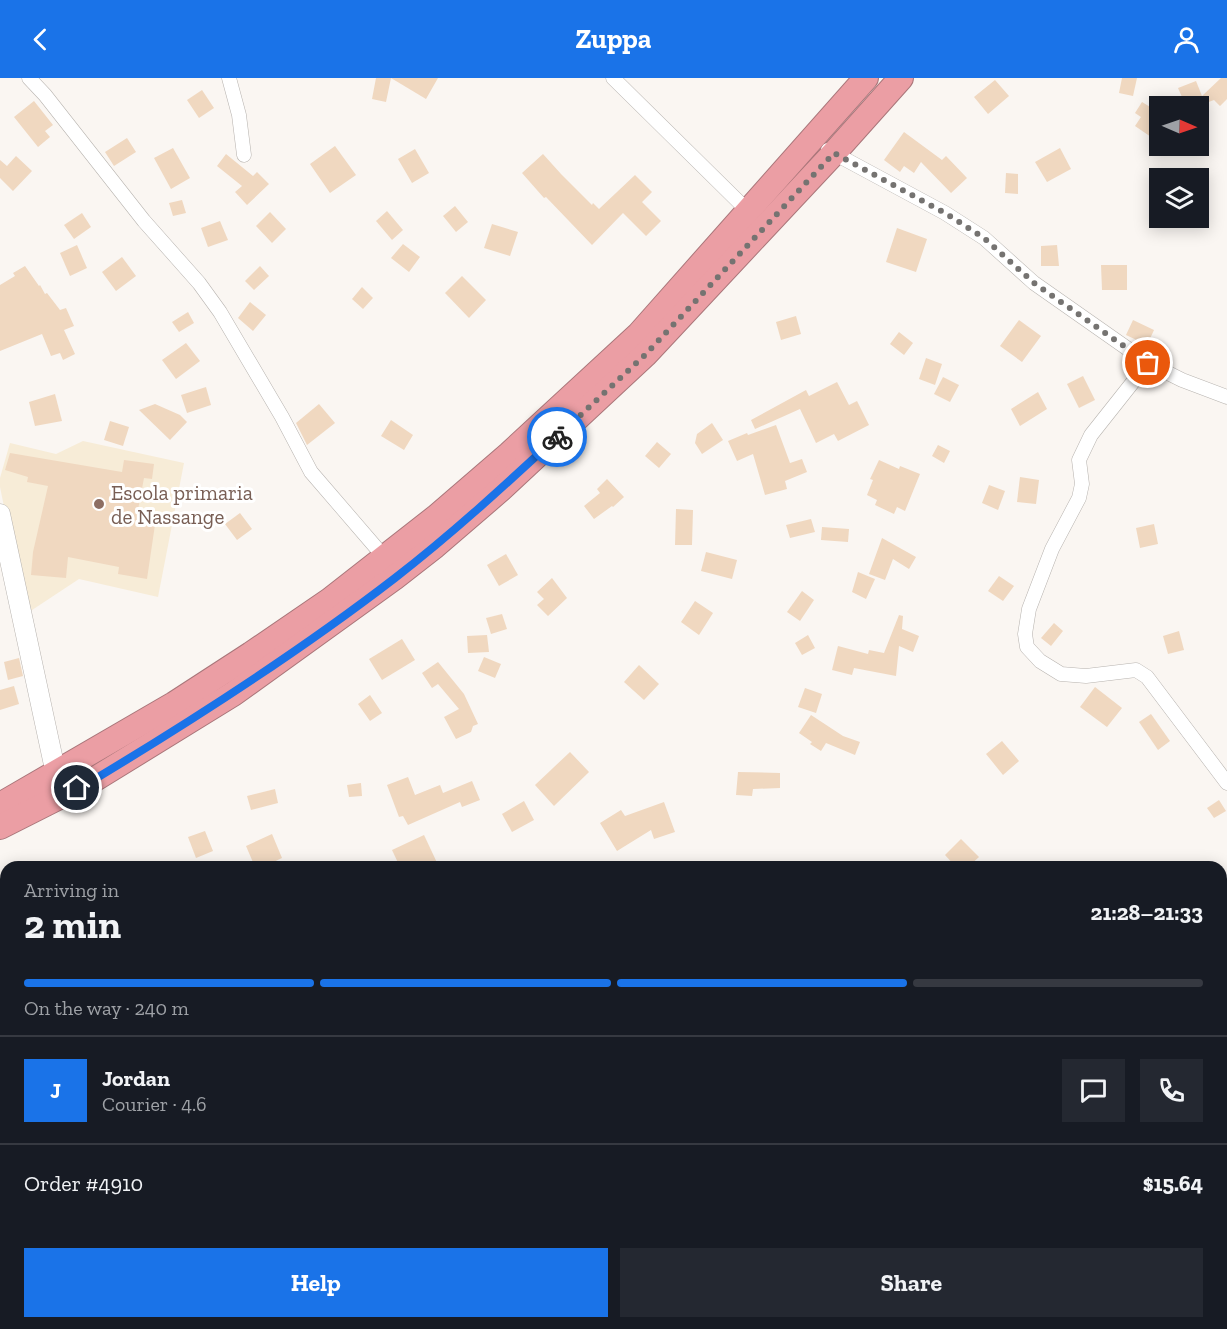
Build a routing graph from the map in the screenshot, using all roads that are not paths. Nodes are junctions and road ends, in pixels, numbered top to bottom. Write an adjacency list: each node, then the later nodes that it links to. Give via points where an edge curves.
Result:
1 (29, 78): 13 (street, via 144,221 200,283 311,472)
2 (229, 78): 8 (street)
3 (614, 78): 9 (street)
4 (866, 78): 6 (highway)
5 (901, 78): 7 (highway)
6 (810, 141): 7 (street); 9 (highway)
7 (834, 153): 10 (street, via 984,238 1034,283); 18 (highway, via 645,355 427,552 233,694 95,779)
8 (244, 155)
9 (748, 212): 13 (highway, via 631,342 509,454)
10 (1148, 363): 11 (street); 16 (street, via 1091,435 1079,460 1079,498 1052,549 1029,609 1027,647 1040,662 1061,674 1086,676 1136,670 1147,677)
11 (1227, 397)
12 (0, 514): 14 (street)
13 (386, 558): 15 (highway, via 213,679)
14 (7, 577): 15 (street)
15 (56, 774): 17 (highway)
16 (1227, 783)
17 (0, 805)
18 (0, 827)

